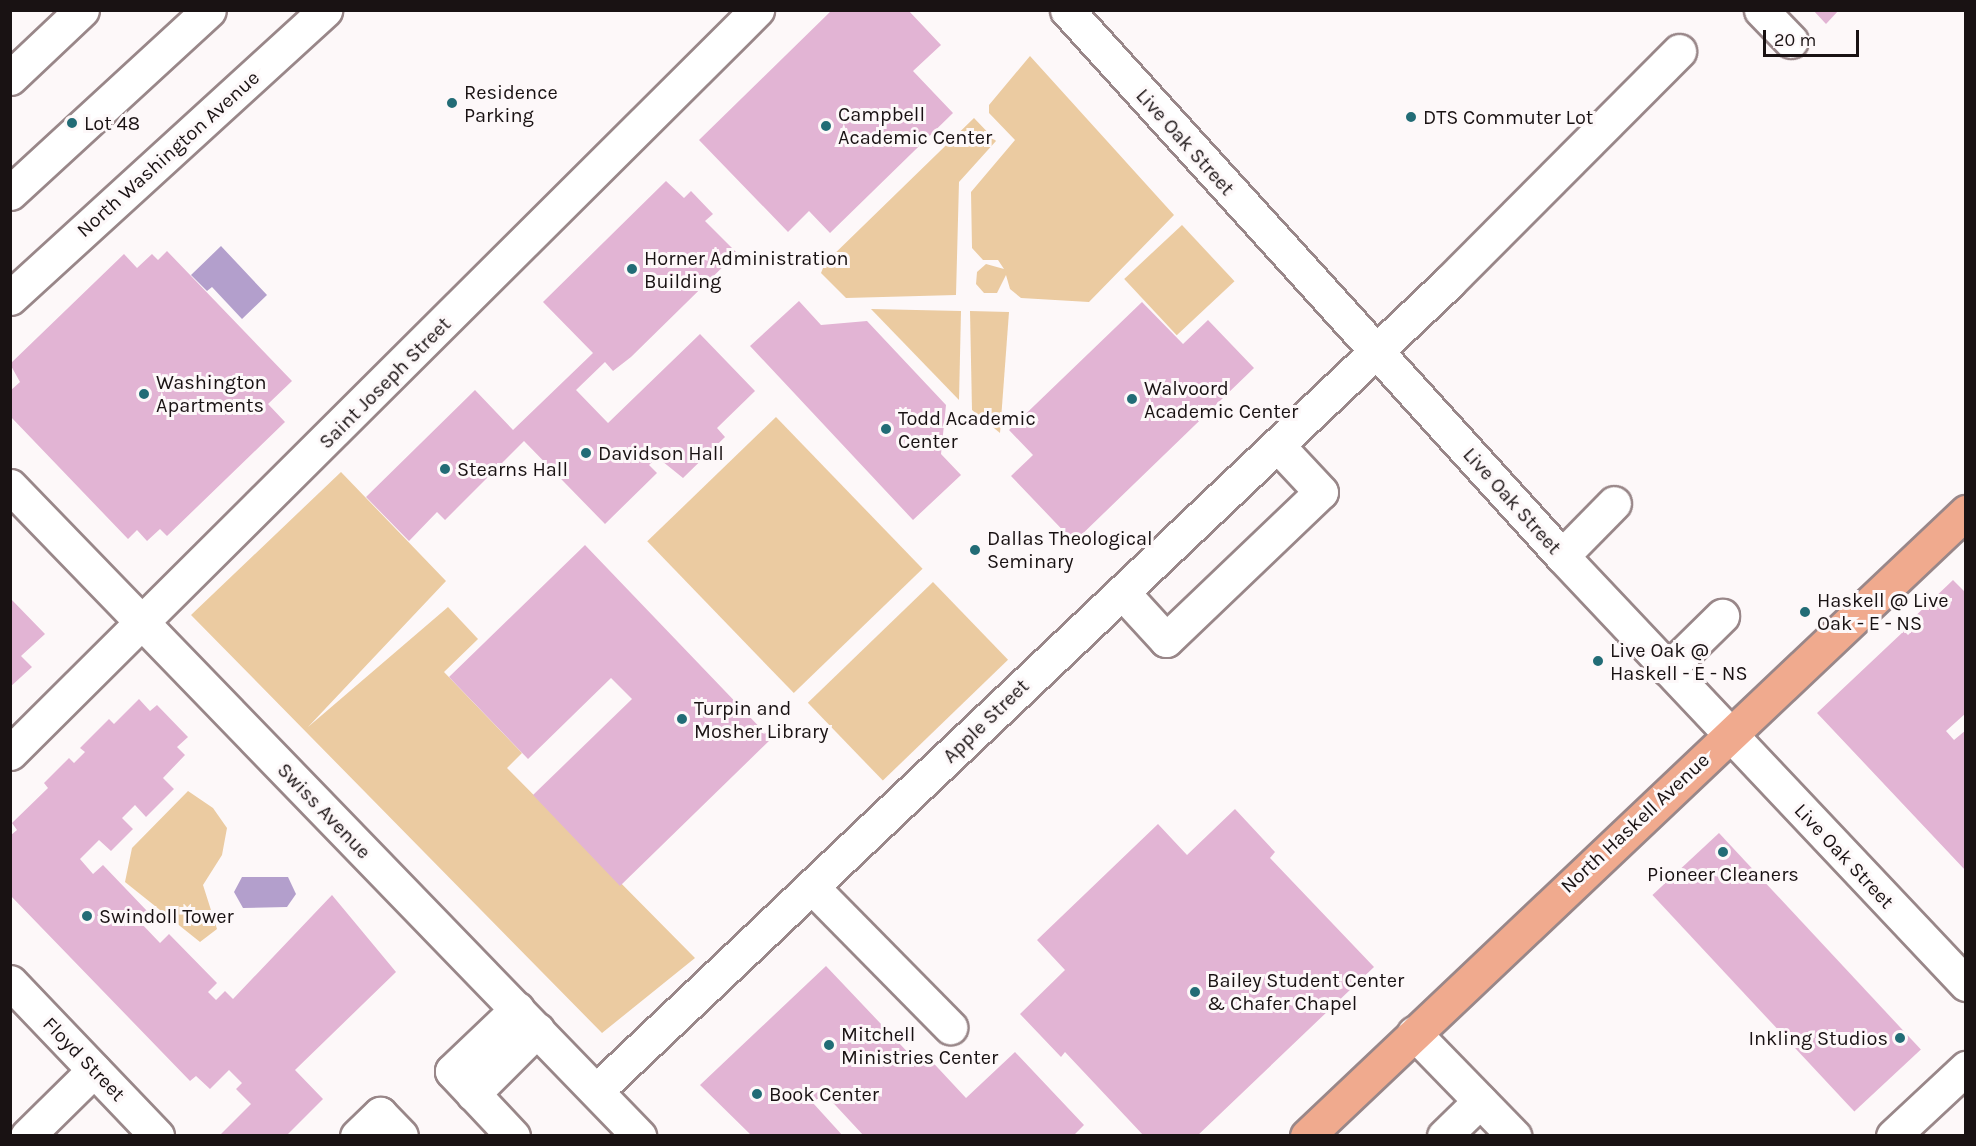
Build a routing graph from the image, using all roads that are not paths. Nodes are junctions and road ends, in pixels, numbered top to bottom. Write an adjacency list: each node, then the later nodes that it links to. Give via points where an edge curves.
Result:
1 (82, 10): 9 (street)
2 (209, 10): 10 (street)
3 (325, 10): 11 (street, North Washington Avenue)
4 (757, 10): 20 (street, Saint Joseph Street)
5 (1066, 10): 12 (street, Live Oak Street)
6 (1761, 10): 7 (street)
7 (1791, 41)
8 (1678, 51): 12 (street, Apple Street)
9 (10, 78)
10 (10, 193)
11 (10, 298)
12 (1376, 351): 13 (street, Apple Street); 17 (street, Live Oak Street)
13 (1277, 446): 18 (street, Apple Street); 18 (street, via 1321,492 1166,640)
14 (10, 486): 20 (street, Swiss Avenue)
15 (1614, 503): 17 (street)
16 (1962, 523): 22 (main road, North Haskell Avenue)
17 (1562, 556): 21 (street, Live Oak Street)
18 (1122, 592): 24 (street, Apple Street)
19 (1722, 616): 21 (street)
20 (144, 626): 23 (street, Saint Joseph Street); 27 (street, Swiss Avenue)
21 (1668, 669): 22 (street, Live Oak Street)
22 (1730, 734): 26 (street, Live Oak Street); 29 (main road, North Haskell Avenue)
23 (10, 753)
24 (812, 887): 28 (street); 32 (street, Apple Street)
25 (10, 982): 31 (street, Floyd Street)
26 (1965, 984)
27 (527, 1020): 32 (street, Swiss Avenue); 38 (street, via 463,1082)
28 (950, 1027)
29 (1414, 1033): 33 (street); 40 (main road, North Haskell Avenue)
30 (1965, 1068): 43 (street)
31 (94, 1070): 34 (street); 35 (street, Floyd Street)
32 (596, 1091): 39 (street, Swiss Avenue)
33 (1480, 1101): 41 (street); 42 (street)
34 (27, 1136)
35 (157, 1136)
36 (357, 1136): 37 (street, via 380,1114)
37 (401, 1136)
38 (513, 1136)
39 (639, 1136)
40 (1307, 1136)
41 (1444, 1136)
42 (1514, 1136)
43 (1893, 1136)

